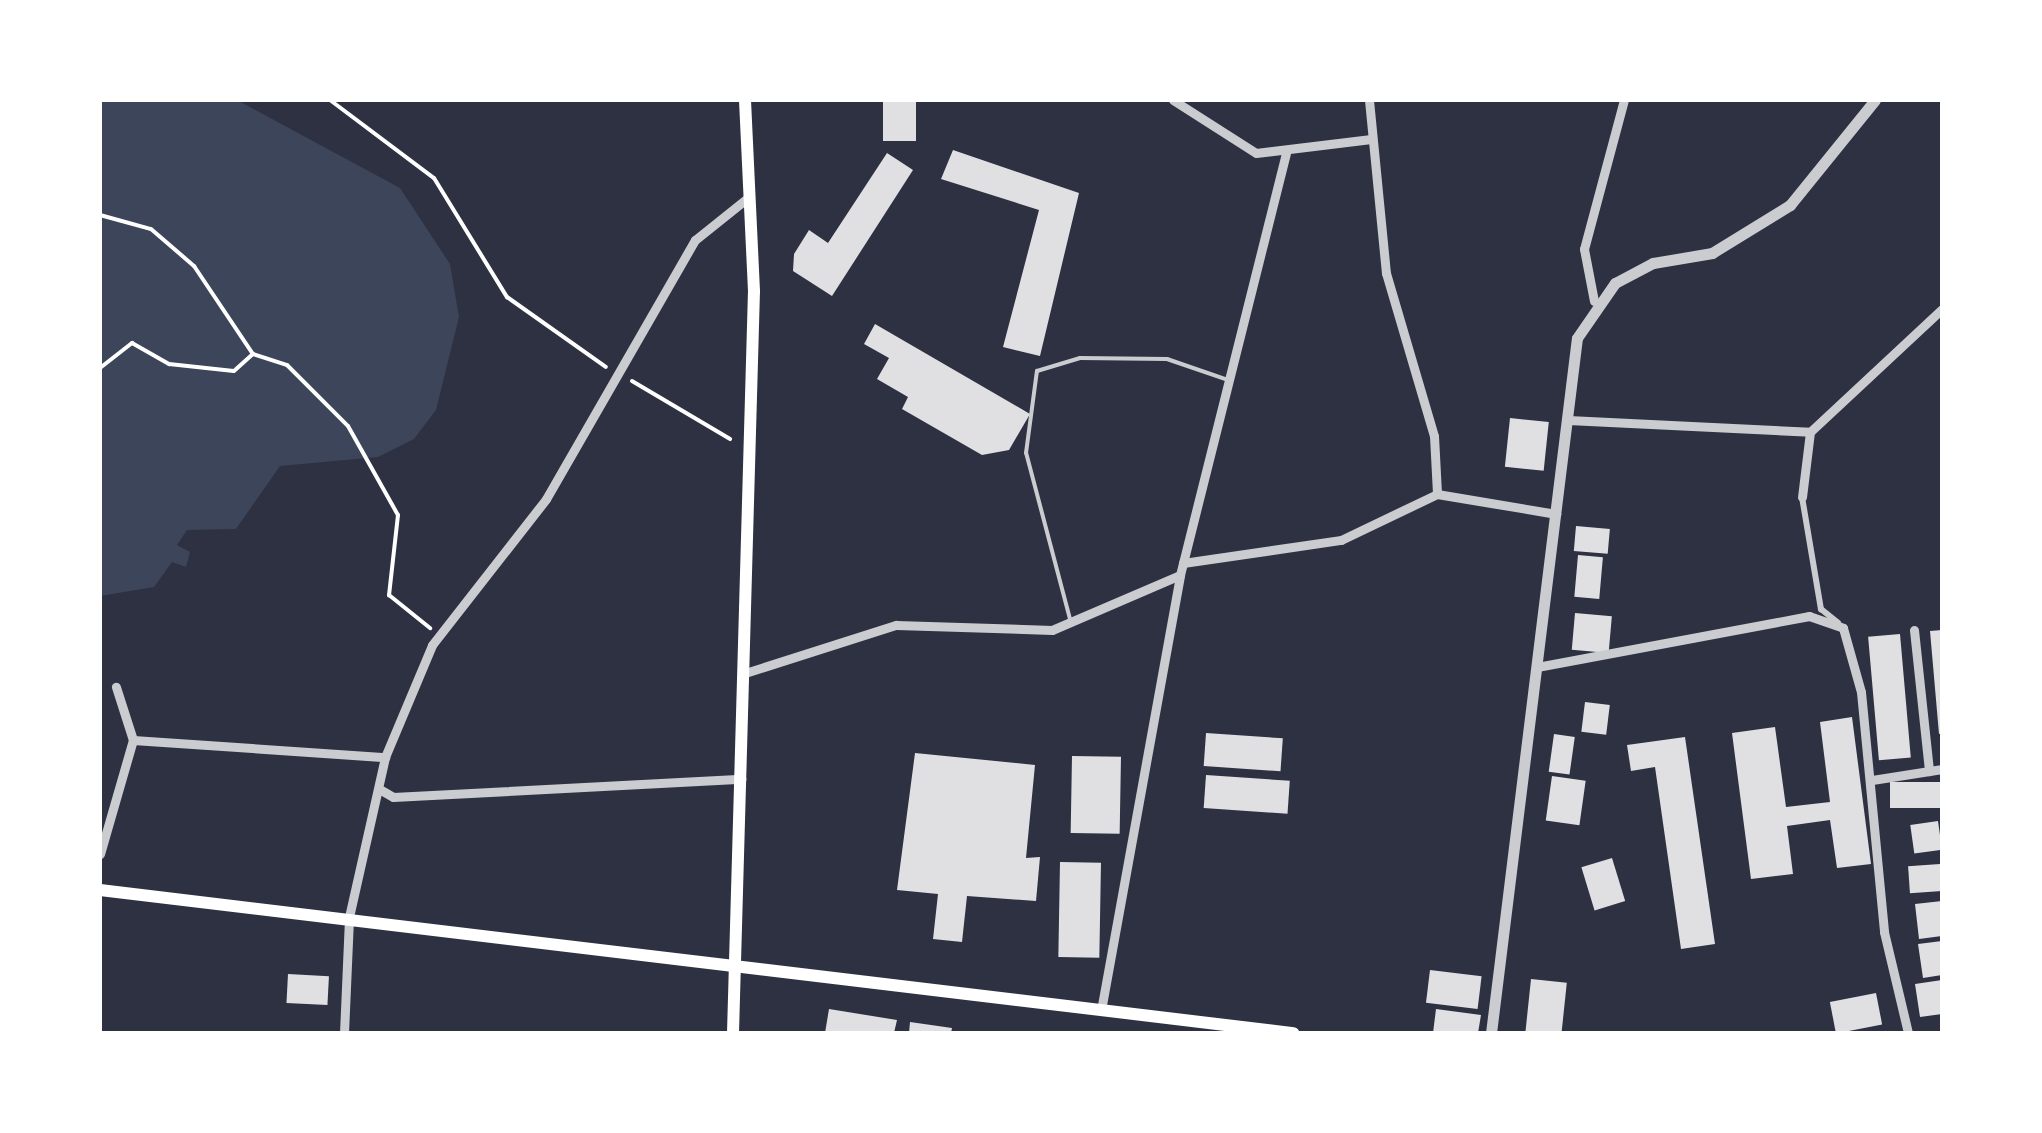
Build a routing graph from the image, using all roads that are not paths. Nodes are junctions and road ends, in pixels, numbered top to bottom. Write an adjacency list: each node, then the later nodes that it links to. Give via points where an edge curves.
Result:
1 (745, 100): 8 (main road)
2 (1173, 100): 7 (street, via 1256,153)
3 (1370, 100): 6 (street)
4 (1624, 100): 9 (street, via 1584,249)
5 (1872, 100): 9 (street, via 1790,205 1754,232 1712,254 1653,262)
6 (1371, 139): 7 (street); 14 (street, via 1386,272 1434,436)
7 (1286, 153): 11 (street)
8 (750, 196): 23 (main road); 26 (street, via 720,210 695,240 546,499 432,646)
9 (1594, 302): 12 (street, via 1577,338)
10 (1942, 309): 13 (street)
11 (1228, 380): 17 (street); 19 (lane, via 1167,359 1080,358 1038,371 1026,453)
12 (1568, 420): 13 (street); 16 (street)
13 (1810, 432): 15 (street)
14 (1437, 494): 16 (street); 17 (street, via 1341,540)
15 (1802, 496): 20 (street, via 1821,609)
16 (1556, 514): 22 (street)
17 (1183, 563): 18 (street)
18 (1180, 575): 19 (street); 36 (street)
19 (1070, 620): 23 (street, via 1052,630 896,625)
20 (1843, 628): 22 (street, via 1810,616); 30 (street)
21 (1914, 630): 28 (street)
22 (1537, 667): 40 (street)
23 (742, 674): 29 (main road)
24 (116, 686): 25 (street)
25 (134, 740): 26 (street); 32 (street)
26 (385, 757): 31 (street)
27 (1942, 770): 28 (street)
28 (1929, 771): 30 (street)
29 (745, 778): 31 (street, via 393,797); 35 (main road)
30 (1872, 780): 41 (street, via 1884,932)
31 (381, 790): 34 (street)
32 (100, 854)
33 (100, 890): 34 (main road)
34 (349, 918): 35 (main road); 37 (street)
35 (735, 964): 36 (main road); 38 (main road)
36 (1102, 1005): 39 (main road)
37 (344, 1033)
38 (732, 1033)
39 (1293, 1033)
40 (1491, 1033)
41 (1908, 1033)

